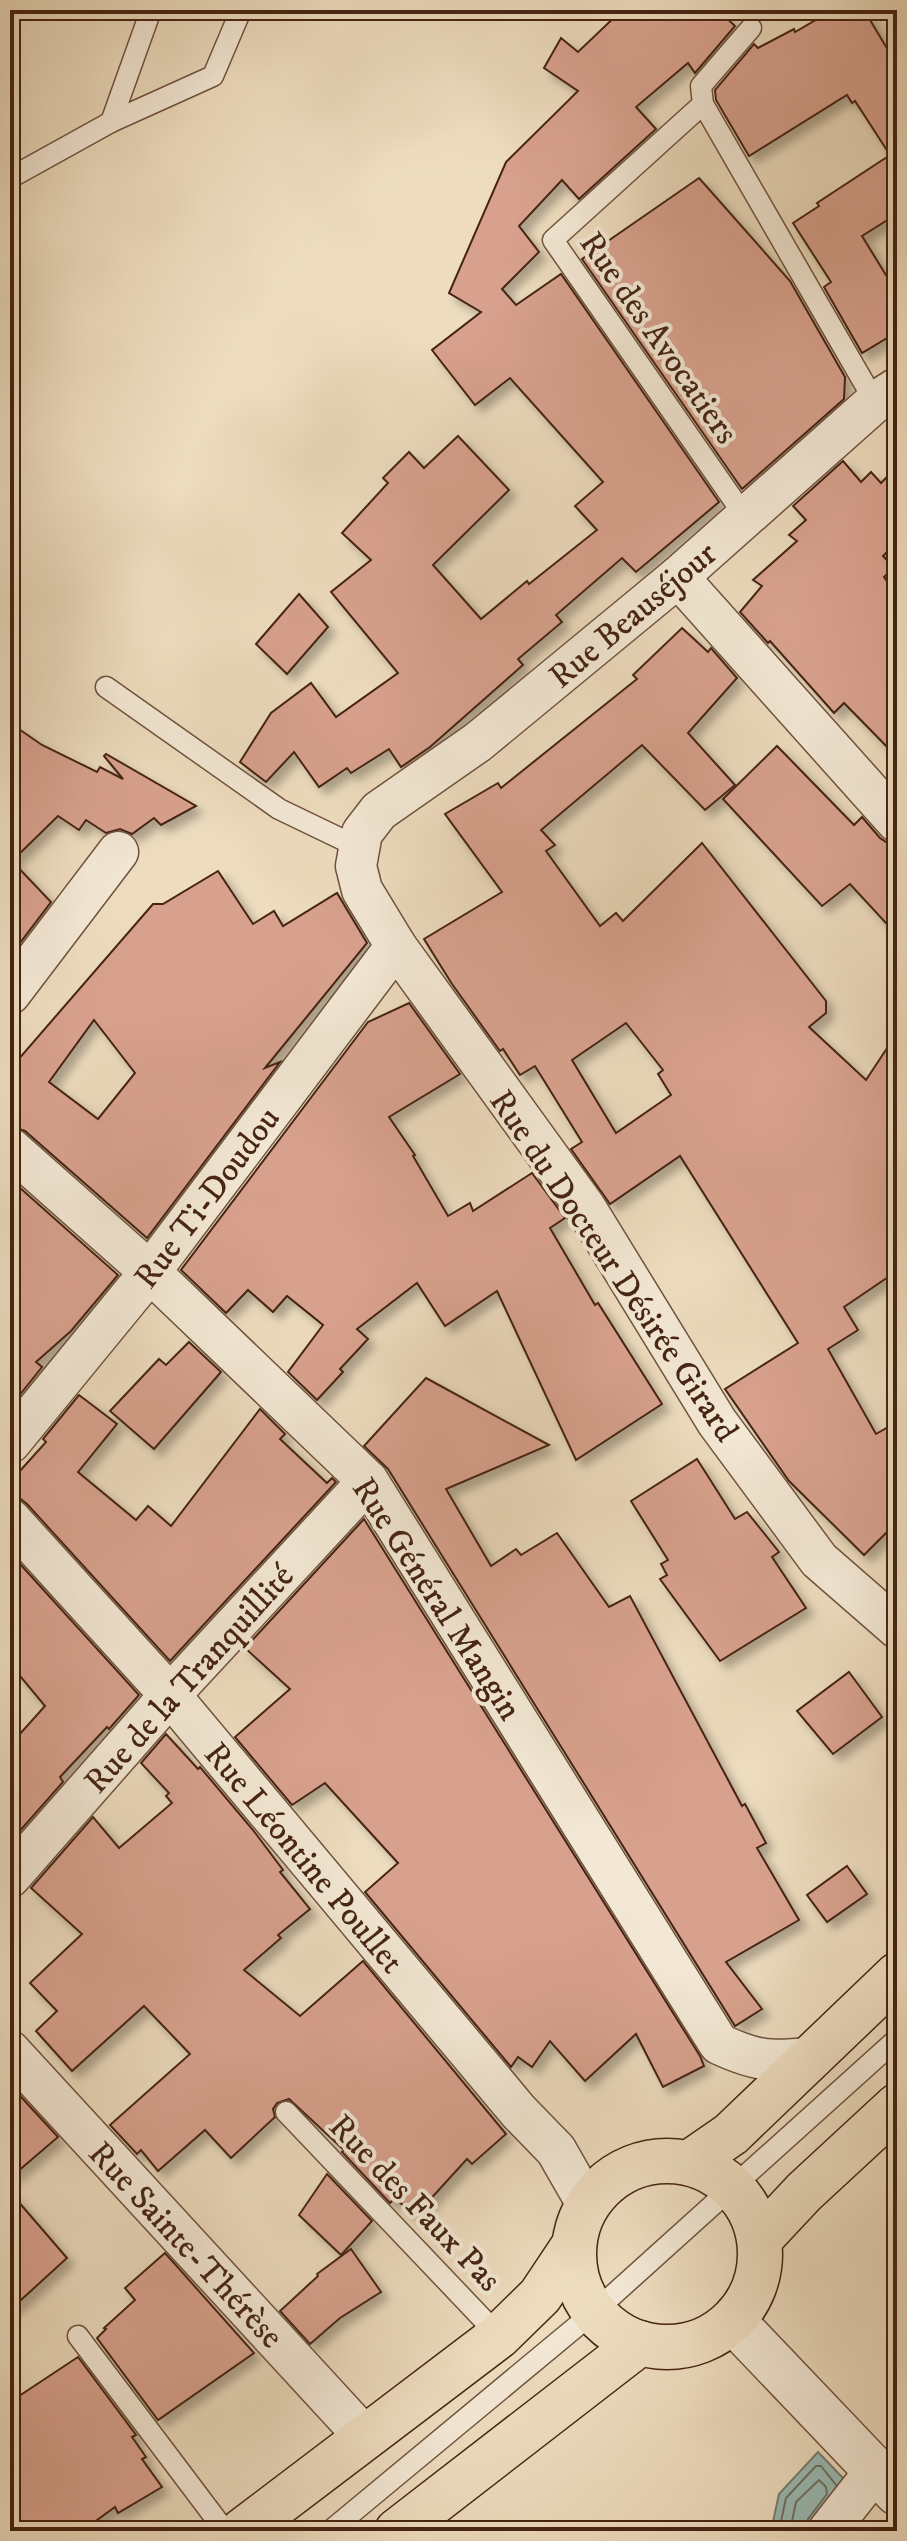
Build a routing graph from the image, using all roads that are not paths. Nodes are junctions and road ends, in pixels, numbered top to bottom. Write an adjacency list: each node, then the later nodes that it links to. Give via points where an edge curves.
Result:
1 (151, 10): 5 (lane)
2 (241, 10): 5 (lane, via 213,76)
3 (751, 28): 4 (lane, Rue des Avocatiers, via 701,86)
4 (703, 104): 7 (lane); 8 (lane, Rue des Avocatiers, via 553,240)
5 (111, 122): 6 (lane)
6 (10, 178)
7 (886, 395): 8 (street, Rue Beauséjour)
8 (746, 518): 9 (street, Rue Beauséjour)
9 (678, 577): 11 (street); 12 (street, Rue Beauséjour, via 478,742 379,811)
10 (106, 687): 12 (lane, via 279,809)
11 (897, 822)
12 (361, 841): 14 (street, Rue du Docteur Désirée Girard, via 356,866 362,890)
13 (118, 852): 15 (street)
14 (396, 946): 17 (street, Rue Ti-Doudou); 21 (street, Rue du Docteur Désirée Girard, via 585,1207 717,1422 819,1560)
15 (10, 994)
16 (10, 1148): 17 (street, Rue Général Mangin)
17 (150, 1272): 18 (street, Rue Ti-Doudou); 19 (street, Rue Général Mangin)
18 (10, 1443)
19 (368, 1481): 22 (street, Rue de la Tranquillité); 27 (street, Rue Général Mangin, via 719,2044 753,2059)
20 (10, 1519): 22 (street, Rue Léontine Poullet)
21 (897, 1628)
22 (170, 1695): 23 (street, Rue de la Tranquillité); 32 (street, Rue Léontine Poullet, via 556,2150)
23 (10, 1877)
24 (897, 1975): 27 (main road)
25 (897, 2039): 31 (lane)
26 (10, 2051): 40 (street, Rue Sainte-Thérèse)
27 (814, 2057): 30 (main road, via 731,2134)
28 (897, 2106): 33 (main road)
29 (286, 2112): 38 (lane, Rue des Faux Pas)
30 (689, 2163): 31 (main road, via 713,2171); 32 (main road, via 631,2167 606,2182)
31 (733, 2187): 33 (main road, via 746,2202); 35 (lane)
32 (587, 2204): 34 (main road)
33 (760, 2239): 36 (main road, via 757,2283)
34 (574, 2245): 35 (main road, via 574,2268); 38 (main road, via 540,2296)
35 (594, 2312): 39 (main road); 44 (lane)
36 (733, 2321): 39 (main road, via 690,2345); 41 (street)
37 (78, 2336): 42 (lane)
38 (499, 2336): 40 (main road)
39 (640, 2343): 45 (main road)
40 (364, 2436): 43 (main road)
41 (886, 2482): 46 (street)
42 (225, 2531)
43 (242, 2531)
44 (330, 2531)
45 (397, 2531)
46 (828, 2531)

